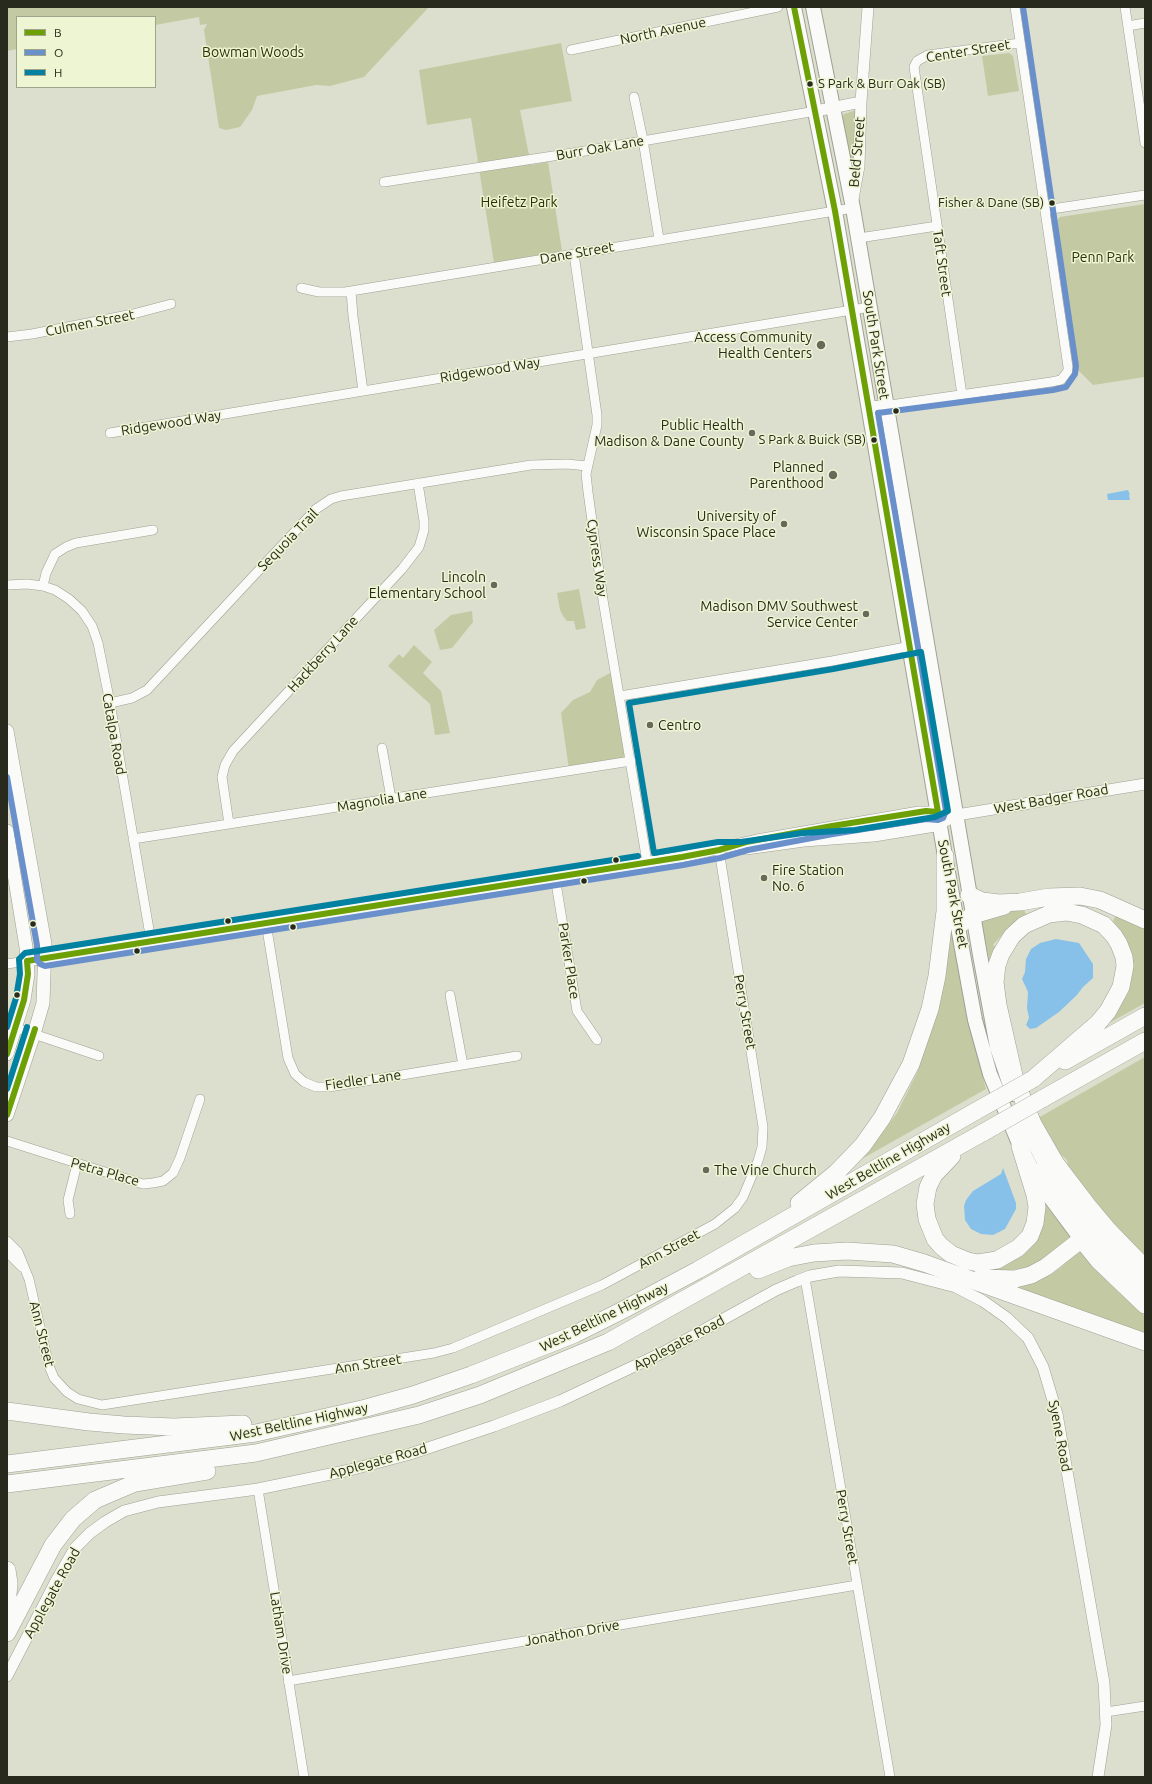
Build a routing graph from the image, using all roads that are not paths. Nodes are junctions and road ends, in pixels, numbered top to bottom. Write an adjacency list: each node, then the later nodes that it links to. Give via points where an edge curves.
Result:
1 (778, 7): 10 (street, North Avenue, via 625,44)
2 (794, 7): 15 (main road, South Park Street)
3 (813, 7): 14 (main road, South Park Street)
4 (868, 7): 13 (street, Beld Street)
5 (1015, 7): 9 (street)
6 (1125, 7): 8 (street)
7 (1145, 23): 8 (street)
8 (1128, 26): 17 (street)
9 (1020, 43): 11 (street, Center Street, via 928,55); 21 (street)
10 (571, 50)
11 (917, 61): 23 (street, Taft Street, via 914,76)
12 (634, 97): 16 (street)
13 (861, 102): 14 (street, Beld Street); 20 (street, Beld Street, via 859,166)
14 (833, 108): 15 (street, Beld Street); 20 (main road, South Park Street)
15 (816, 111): 16 (street, Burr Oak Lane); 22 (main road, South Park Street)
16 (643, 140): 18 (street, Burr Oak Lane); 25 (street)
17 (1145, 144)
18 (384, 182)
19 (1145, 195): 21 (street)
20 (853, 205): 22 (street, Dane Street); 24 (main road, South Park Street)
21 (1045, 210): 35 (street, via 1068,367 1064,378)
22 (835, 211): 25 (street, Dane Street); 31 (main road, South Park Street)
23 (937, 226): 24 (street); 35 (street, Taft Street)
24 (859, 238): 30 (main road, South Park Street)
25 (659, 239): 26 (street, Dane Street)
26 (574, 254): 28 (street, Dane Street); 33 (street, Cypress Way)
27 (301, 288): 28 (street, Dane Street, via 319,292)
28 (351, 291): 34 (street)
29 (171, 304): 32 (street, Culmen Street, via 133,314)
30 (870, 307): 31 (street, Ridgewood Way); 36 (main road, South Park Street)
31 (853, 310): 33 (street, Ridgewood Way); 37 (main road, South Park Street)
32 (7, 337)
33 (590, 354): 34 (street, Ridgewood Way); 39 (street, Cypress Way, via 597,425)
34 (363, 391): 38 (street, Ridgewood Way)
35 (962, 395): 36 (street)
36 (886, 404): 37 (street); 44 (main road, South Park Street)
37 (869, 406): 45 (main road, South Park Street)
38 (110, 433)
39 (587, 466): 40 (street, Sequoia Trail, via 531,465); 46 (street, Cypress Way, via 588,492 603,600)
40 (418, 484): 47 (street, Sequoia Trail, via 341,496 316,509 147,690 132,698); 55 (street, Hackberry Lane, via 424,521 419,547 233,750 222,777)
41 (153, 530): 43 (street, via 66,547 55,554)
42 (7, 585): 43 (street, Catalpa Road)
43 (43, 586): 47 (street, Catalpa Road, via 69,599 92,626)
44 (928, 644): 45 (street); 53 (main road, South Park Street)
45 (910, 646): 46 (street); 54 (main road, South Park Street)
46 (620, 696): 50 (street, Cypress Way)
47 (110, 703): 57 (street, Catalpa Road)
48 (7, 731): 69 (main road, via 45,944)
49 (382, 748): 52 (street)
50 (630, 761): 52 (street, Magnolia Lane); 60 (street, Cypress Way)
51 (1145, 784): 53 (street, West Badger Road)
52 (391, 798): 55 (street, Magnolia Lane)
53 (957, 815): 54 (street, West Badger Road); 62 (main road, South Park Street)
54 (939, 818): 58 (street, West Badger Road, via 856,838 804,841 742,850); 58 (street, West Badger Road, via 926,812 832,826 746,842); 59 (main road, South Park Street)
55 (228, 824): 57 (street, Magnolia Lane)
56 (7, 831): 70 (main road)
57 (133, 840): 68 (street, Catalpa Road)
58 (719, 850): 60 (street, West Badger Road); 89 (street, Perry Street, via 763,1127 762,1147)
59 (945, 856): 67 (highway)
60 (647, 862): 61 (street, West Badger Road)
61 (555, 877): 66 (street, West Badger Road); 76 (street, Parker Place, via 577,1011)
62 (969, 895): 63 (highway, via 982,901); 64 (main road, South Park Street)
63 (1020, 902): 64 (highway); 65 (highway, via 1050,896 1080,896 1100,900)
64 (973, 915): 67 (highway); 92 (main road, South Park Street, via 997,1047 1005,1076 1026,1127 1049,1172 1072,1205)
65 (1145, 920)
66 (266, 923): 68 (street, West Badger Road); 81 (street, Fiedler Lane, via 288,1058 294,1074 304,1082 316,1087 329,1087)
67 (952, 925): 87 (main road, South Park Street, via 982,1048 995,1090); 91 (highway, via 930,1009 911,1064 876,1127 854,1156)
68 (150, 942): 69 (street, West Badger Road)
69 (45, 958): 70 (street, West Badger Road); 75 (main road, via 43,1002)
70 (27, 961): 71 (street, West Badger Road); 74 (main road, via 24,1000)
71 (7, 964)
72 (450, 995): 81 (street)
73 (1145, 1016): 82 (highway, West Beltline Highway)
74 (16, 1028): 75 (street); 78 (main road)
75 (34, 1034): 79 (street); 84 (main road)
76 (597, 1040)
77 (1145, 1041): 86 (highway, West Beltline Highway, bridge)
78 (7, 1054)
79 (99, 1056)
80 (517, 1056): 81 (street, Fiedler Lane)
81 (463, 1065)
82 (1033, 1079): 91 (highway, West Beltline Highway, bridge); 96 (highway, via 1098,1023 1121,987 1124,957 1119,944 1104,925 1082,914 1066,912 1044,915 1024,924 1012,936 997,965 995,982 998,1005 1015,1080 1033,1124 1056,1164 1088,1206)
83 (200, 1099): 88 (street, Petra Place, via 180,1158 173,1173 163,1181 143,1184)
84 (7, 1115)
85 (7, 1141): 88 (street, Petra Place)
86 (965, 1143): 87 (highway, via 934,1175 926,1192 926,1214 932,1232 941,1246 951,1254 978,1263 997,1260 1018,1248 1030,1236 1035,1223 1038,1208); 101 (highway, West Beltline Highway)
87 (1020, 1146): 92 (main road, South Park Street, via 1049,1196)
88 (77, 1164): 90 (street, via 68,1200)
89 (754, 1174): 95 (street, Ann Street, via 735,1208 715,1224 602,1285 453,1348 114,1404 102,1405 78,1399 54,1378)
90 (70, 1214)
91 (771, 1228): 103 (highway, West Beltline Highway, via 575,1334 445,1385)
92 (1087, 1235): 97 (highway, via 1046,1267 1031,1275 990,1279); 99 (highway); 100 (highway, via 1098,1260)
93 (7, 1241): 95 (street, Ann Street, via 18,1252)
94 (7, 1252): 95 (street, Ann Street)
95 (24, 1267)
96 (1145, 1268)
97 (954, 1274): 101 (highway, via 893,1254 847,1251 803,1254 766,1266); 102 (highway)
98 (805, 1278): 108 (street, Applegate Road, via 776,1290 650,1359 541,1408 410,1454 350,1470); 110 (street, Perry Street); 116 (street, Syene Road, via 839,1271 870,1271 902,1273 936,1281 956,1287 984,1301 1028,1338 1043,1367 1057,1414 1104,1683)
99 (1145, 1287)
100 (1145, 1305)
101 (608, 1342): 105 (highway, West Beltline Highway, via 486,1392)
102 (1145, 1342)
103 (366, 1408): 104 (highway, via 269,1422 189,1427 103,1423); 106 (highway, West Beltline Highway, via 256,1432)
104 (7, 1410)
105 (419, 1415): 107 (highway, West Beltline Highway, via 256,1453); 112 (highway, via 302,1453 134,1483 101,1497 73,1519 53,1545)
106 (7, 1464)
107 (7, 1484)
108 (258, 1489): 113 (street, Applegate Road, via 140,1506 118,1515 90,1533 75,1548); 114 (street, Latham Drive)
109 (7, 1570): 111 (highway)
110 (856, 1585): 114 (street, Jonathon Drive); 118 (street, Perry Street)
111 (7, 1606)
112 (7, 1633)
113 (7, 1676)
114 (288, 1681): 117 (street, Latham Drive)
115 (1145, 1706): 116 (street)
116 (1106, 1712): 119 (street, Syene Road)
117 (304, 1777)
118 (890, 1777)
119 (1098, 1777)

